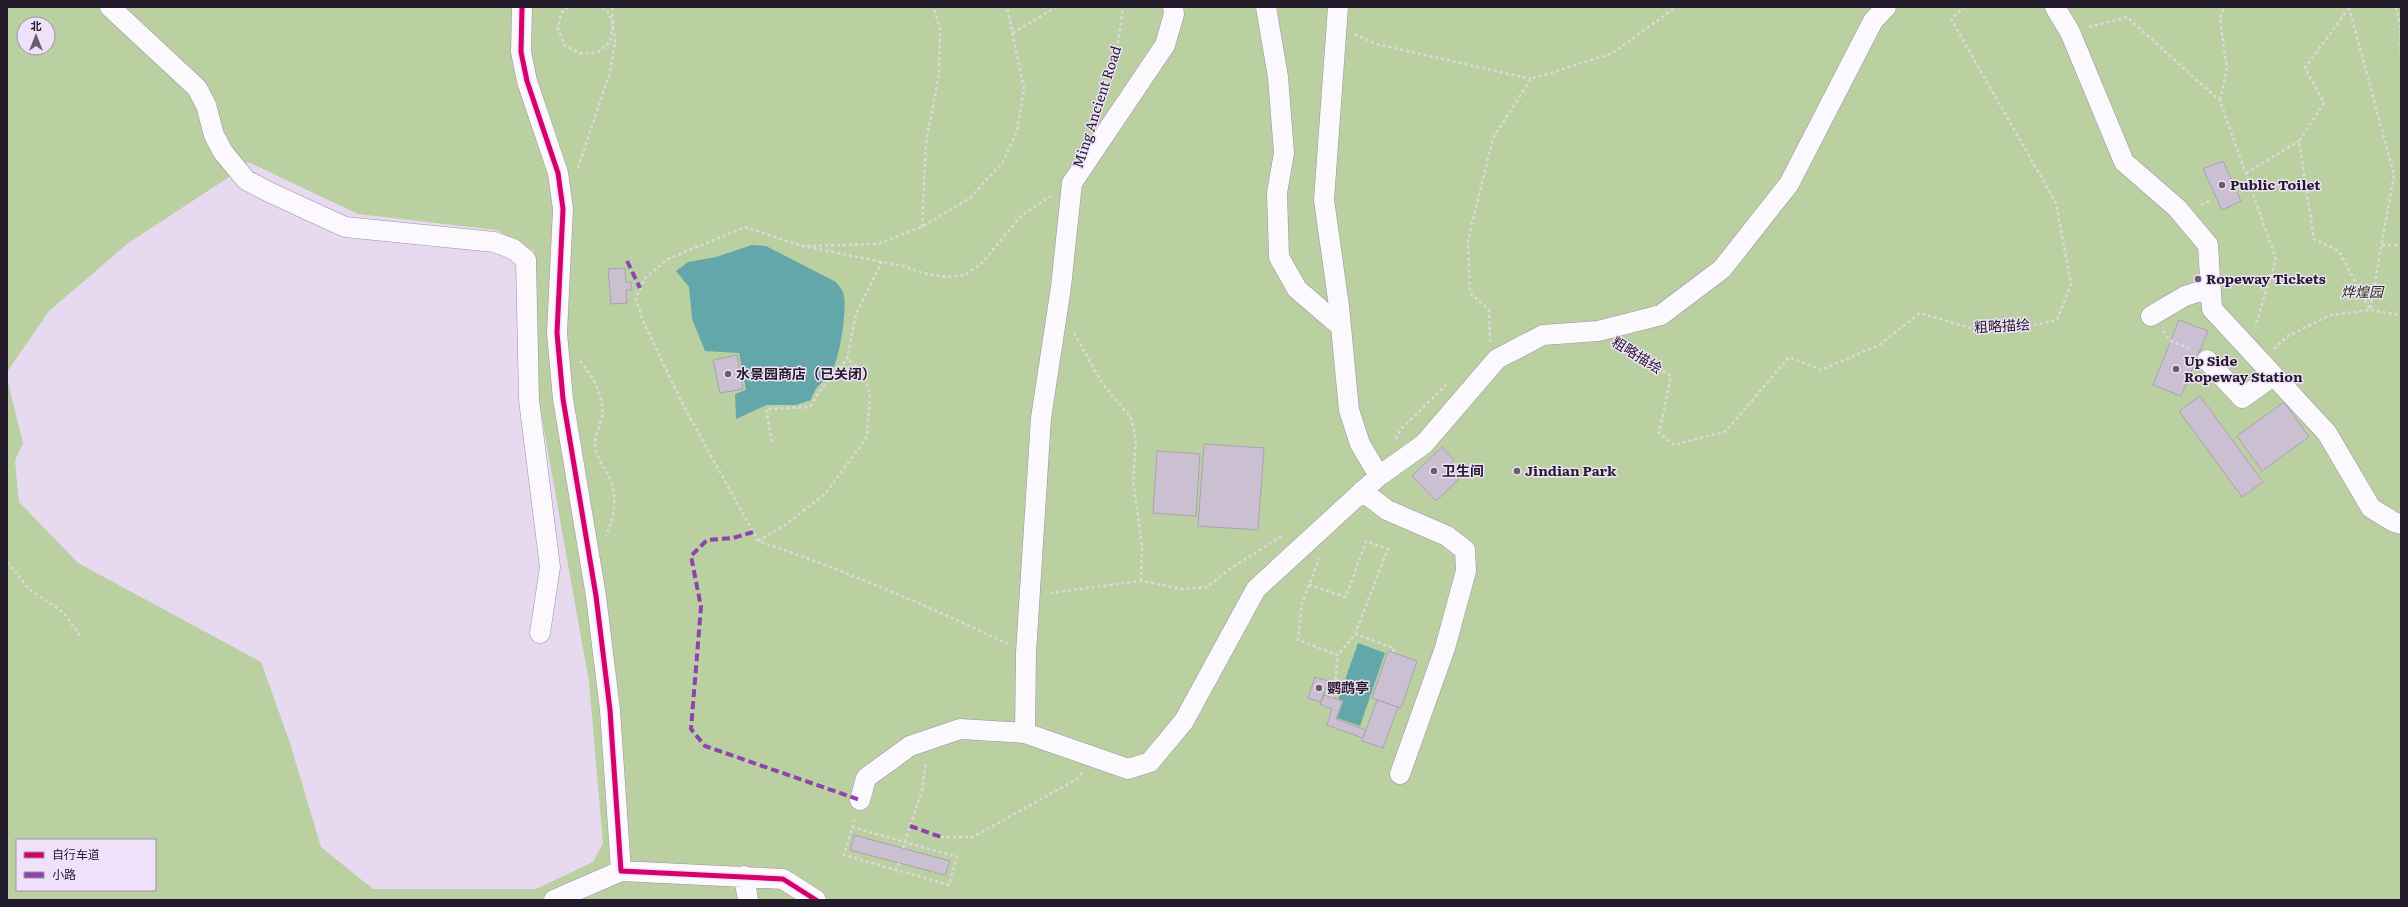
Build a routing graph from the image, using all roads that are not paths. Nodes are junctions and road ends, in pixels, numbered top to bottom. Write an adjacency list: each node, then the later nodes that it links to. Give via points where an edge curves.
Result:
1 (110, 7): 16 (street, via 197,88 223,152 246,180 345,227 494,242 513,249 526,260 529,400 550,567)
2 (522, 7): 20 (street, via 521,52 527,81 558,173 563,209 557,333 563,399 596,596 607,687)
3 (1173, 7): 17 (street, via 1174,14 1165,45 1072,183 1041,418 1026,653)
4 (1266, 7): 10 (street, via 1278,77 1284,153 1277,193 1279,257 1297,290)
5 (1886, 7): 13 (street, via 1873,21 1789,184 1722,269 1661,315 1598,331 1542,335 1497,359 1424,444)
6 (2055, 7): 8 (street, via 2070,32 2124,162 2177,208 2208,245)
7 (1337, 16): 10 (street, via 1324,200)
8 (2210, 288): 9 (street, via 2185,296); 12 (street, via 2212,310)
9 (2152, 316)
10 (1340, 326): 13 (street, via 1349,410 1360,444)
11 (2207, 360): 12 (street, via 2242,398)
12 (2261, 363): 15 (street, via 2327,433 2371,508)
13 (1379, 476): 14 (street)
14 (1362, 491): 17 (street, via 1256,589 1184,721 1150,762 1128,769); 18 (street, via 1387,510 1447,536 1465,550 1466,572 1445,648)
15 (2401, 524)
16 (540, 633)
17 (1025, 733): 19 (street, via 960,729 910,746 866,778)
18 (1400, 774)
19 (860, 800)
20 (621, 871): 21 (street); 22 (street)
21 (744, 876): 23 (street); 24 (street, via 782,879)
22 (554, 900)
23 (748, 900)
24 (816, 900)

